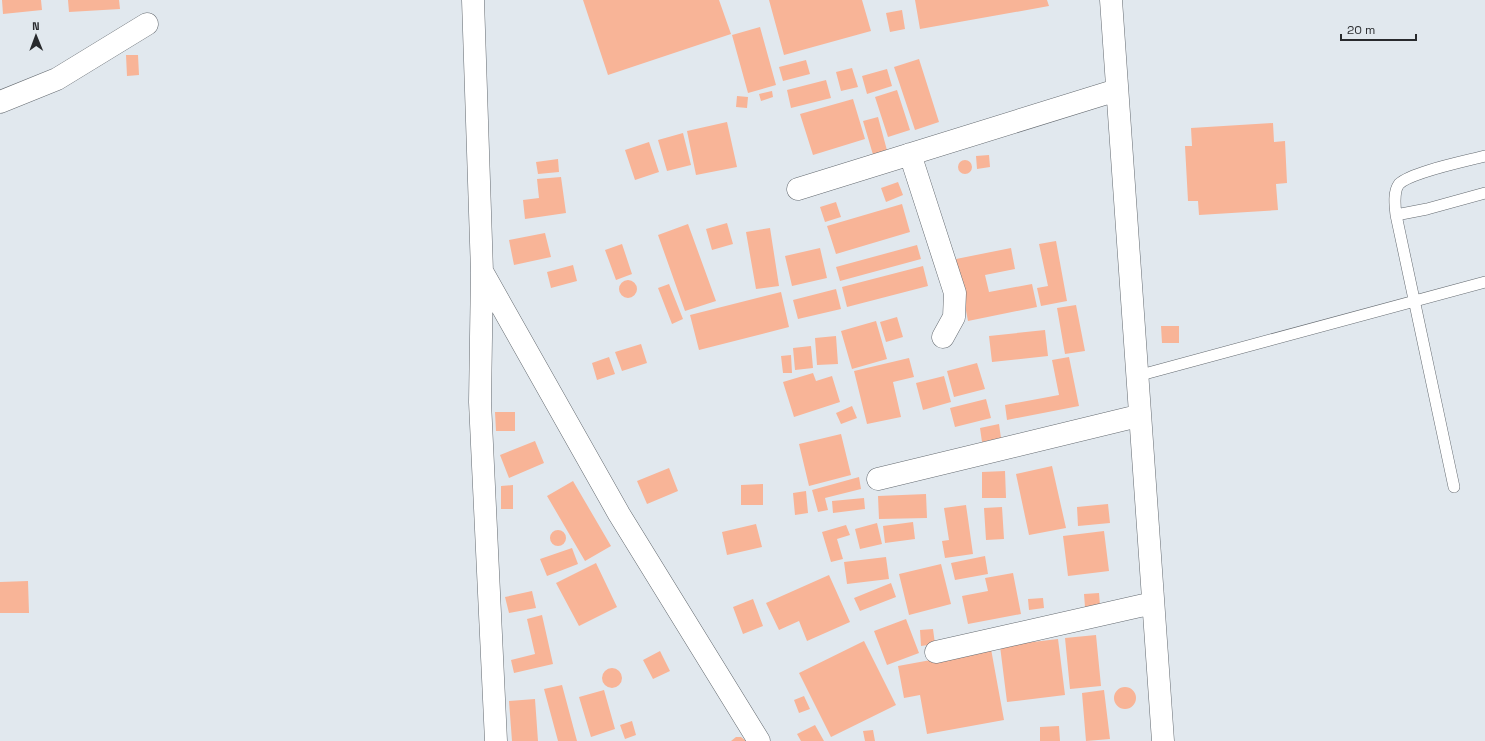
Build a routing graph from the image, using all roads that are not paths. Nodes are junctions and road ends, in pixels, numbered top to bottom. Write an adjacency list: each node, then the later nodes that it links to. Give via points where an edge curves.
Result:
1 (472, 0): 11 (street)
2 (1110, 0): 4 (street)
3 (147, 24): 5 (street, via 56,78)
4 (1117, 90): 6 (street); 15 (street)
5 (0, 102)
6 (910, 154): 8 (street); 14 (street, via 955,293 954,317)
7 (1485, 156): 10 (lane, via 1412,176 1399,185 1395,194)
8 (798, 189)
9 (1485, 193): 10 (lane, via 1427,210)
10 (1396, 215): 13 (lane)
11 (482, 272): 21 (street, via 480,402); 22 (street, via 619,514)
12 (1485, 282): 13 (lane)
13 (1415, 302): 15 (lane); 18 (lane)
14 (943, 337)
15 (1137, 376): 16 (street)
16 (1138, 416): 17 (street); 19 (street)
17 (878, 480)
18 (1454, 487)
19 (1153, 603): 20 (street); 23 (street)
20 (936, 652)
21 (496, 741)
22 (759, 741)
23 (1163, 741)

